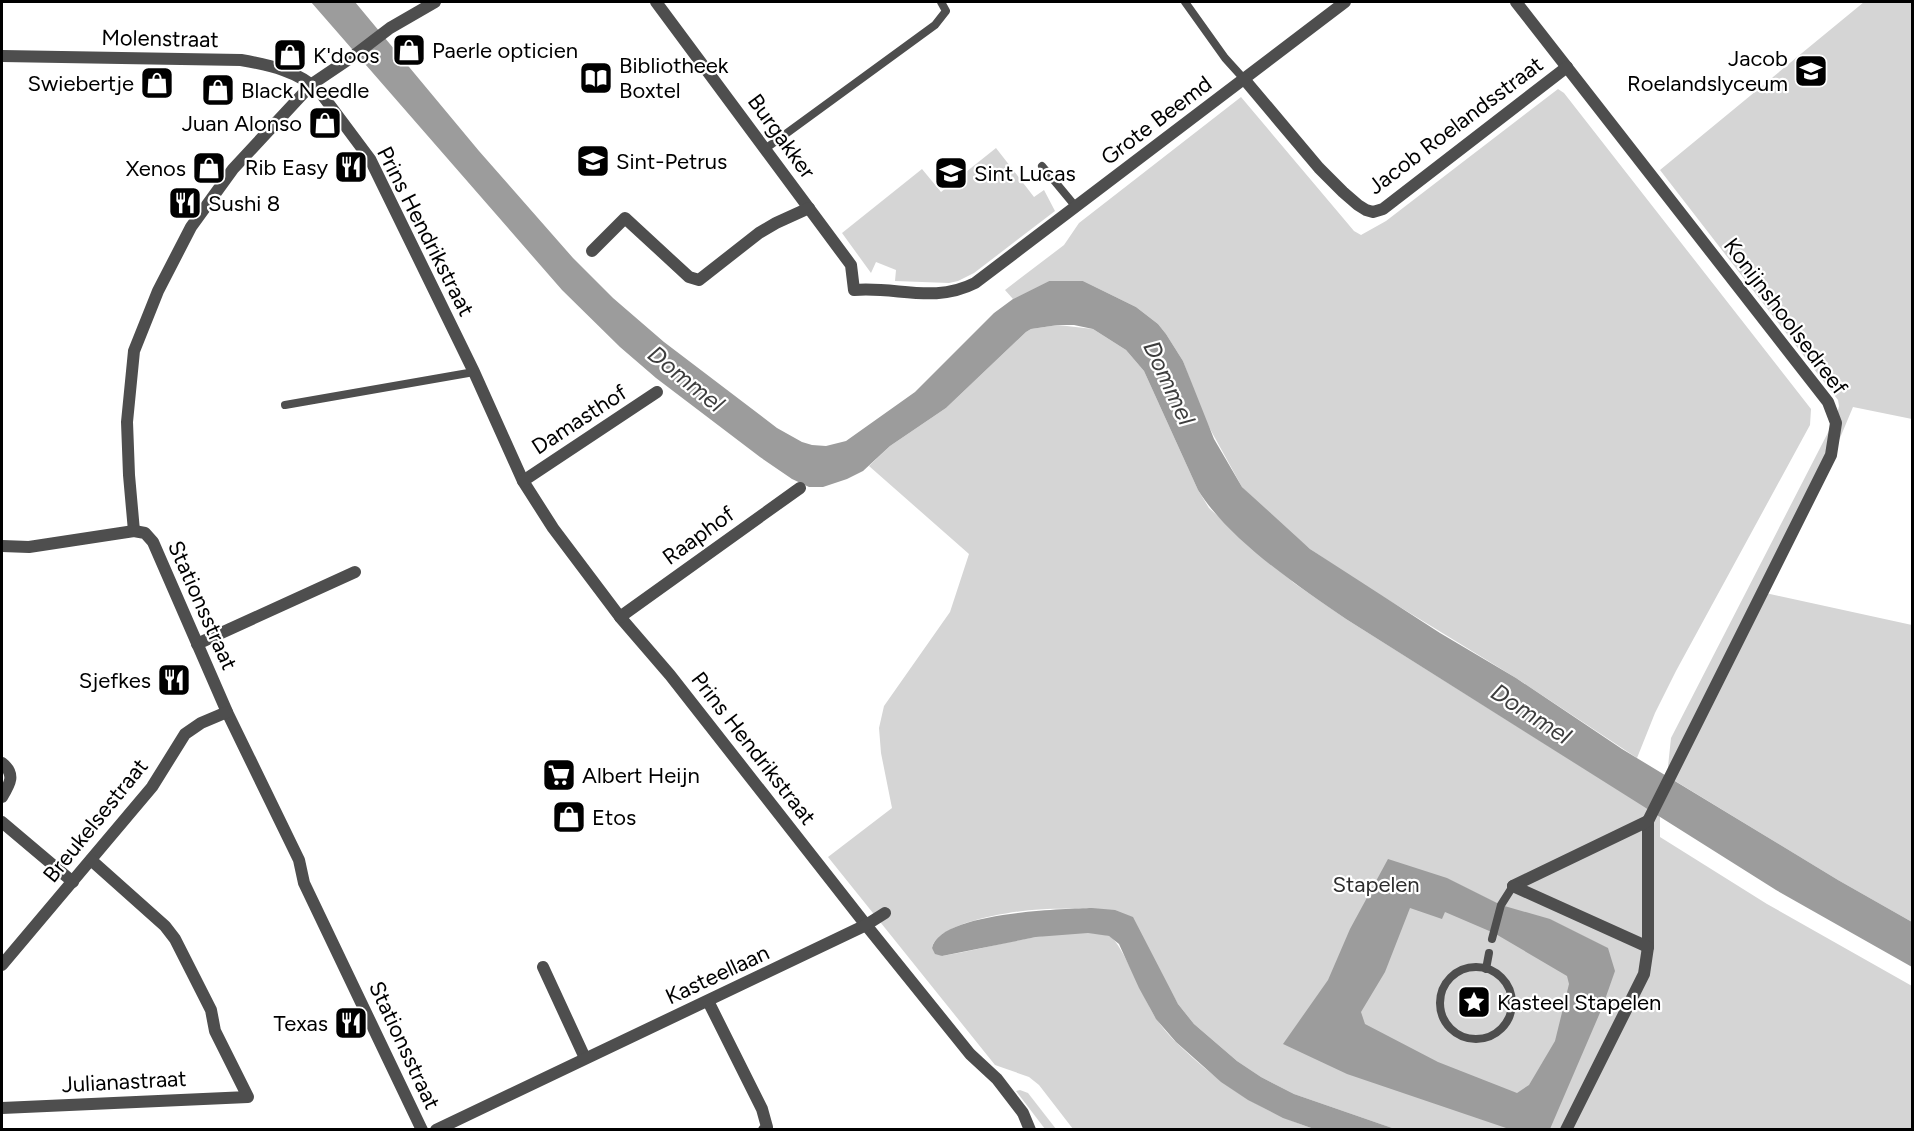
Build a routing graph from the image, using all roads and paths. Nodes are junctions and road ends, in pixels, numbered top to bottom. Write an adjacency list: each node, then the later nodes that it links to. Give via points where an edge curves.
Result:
1 (435, 2): 10 (street, Stationsstraat, via 390,28)
2 (656, 2): 11 (street, Burgakker)
3 (941, 2): 11 (lane, via 946,11 935,25)
4 (1185, 2): 9 (lane)
5 (1345, 2): 9 (street, Grote Beemd)
6 (1516, 2): 8 (street, Konijnshoolsedreef)
7 (2, 56): 10 (street, Molenstraat, via 241,60 264,64)
8 (1567, 67): 9 (street, Jacob Roelandsstraat, via 1383,209 1373,212 1358,206 1319,168); 30 (street, Konijnshoolsedreef, via 1828,402 1836,423 1831,455)
9 (1244, 79): 13 (street, Grote Beemd)
10 (312, 84): 17 (street, Prins Hendrikstraat, via 370,159); 22 (street, Stationsstraat, via 233,169 191,226 158,291 134,351 127,422)
11 (765, 148): 14 (street, Burgakker)
12 (1042, 166): 13 (lane)
13 (1076, 207): 16 (street, Grote Beemd, via 959,291 932,294)
14 (809, 208): 15 (street, Burgakker, via 759,233 699,280 688,277 625,218); 16 (street, Burgakker, via 851,265)
15 (592, 251)
16 (854, 290)
17 (474, 372): 19 (lane); 20 (street, Prins Hendrikstraat)
18 (657, 392): 20 (street, Damasthof)
19 (285, 405)
20 (523, 481): 25 (street, Prins Hendrikstraat)
21 (800, 488): 25 (street, Raaphof)
22 (134, 531): 23 (street, via 29,548); 26 (street, Stationsstraat, via 145,533 153,542)
23 (2, 546)
24 (355, 572): 26 (street)
25 (620, 617): 36 (street, Prins Hendrikstraat)
26 (197, 644): 27 (street, Stationsstraat)
27 (227, 712): 32 (street, Breukelsestraat, via 185,734 152,787); 46 (street, Stationsstraat)
28 (2, 763): 29 (street, via 11,775 11,783)
29 (2, 797)
30 (1648, 821): 34 (street); 38 (street)
31 (2, 822): 33 (street)
32 (91, 860): 33 (street, Breukelsestraat); 45 (street, Julianastraat, via 175,939 248,1097)
33 (73, 882): 40 (street, Breukelsestraat)
34 (1513, 886): 37 (lane, via 1501,905); 38 (street)
35 (885, 913): 36 (street, Kasteellaan)
36 (866, 925): 43 (street, Kasteellaan); 49 (street, Prins Hendrikstraat, via 970,1054 997,1079 1023,1113)
37 (1493, 936)
38 (1648, 947): 50 (street, via 1644,974)
39 (1489, 953): 42 (lane)
40 (2, 965)
41 (543, 967): 44 (street)
42 (1486, 969): 42 (lane, via 1464,969 1446,983 1441,993 1443,1018 1455,1032 1471,1039 1495,1034 1510,1014 1512,1003 1505,982)
43 (708, 1002): 44 (street, Kasteellaan); 48 (street, via 762,1109 767,1127)
44 (585, 1058): 47 (street, Kasteellaan)
45 (2, 1108)
46 (422, 1130)
47 (436, 1130)
48 (764, 1130)
49 (1030, 1130)
50 (1566, 1130)

